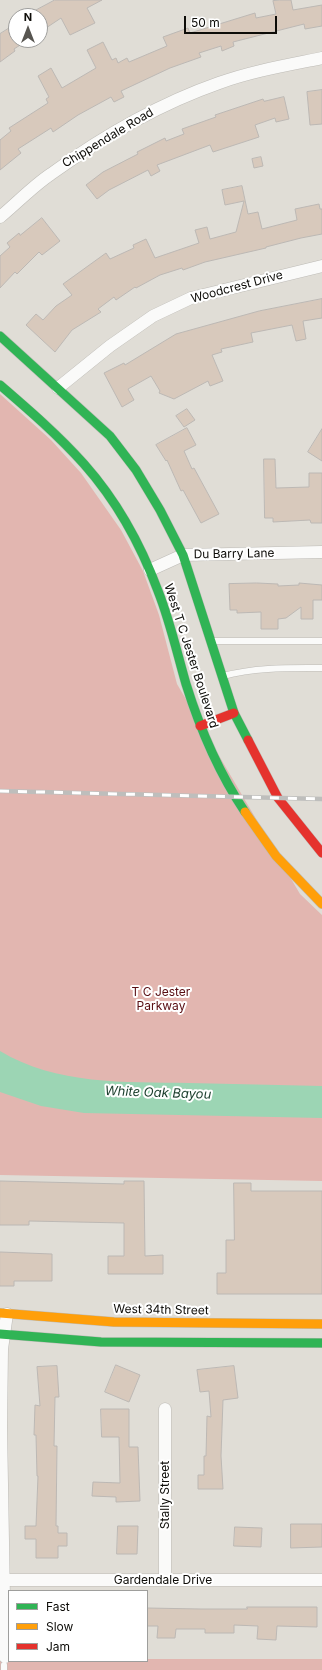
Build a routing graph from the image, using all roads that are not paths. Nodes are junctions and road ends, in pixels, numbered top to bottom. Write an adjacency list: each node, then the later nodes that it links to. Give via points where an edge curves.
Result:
1 (322, 58): 2 (street, Chippendale Road, via 219,83 160,107 125,125 50,174)
2 (0, 217)
3 (322, 266): 6 (street, Woodcrest Drive, via 191,298 153,316 110,346)
4 (0, 336): 6 (main road, West T C Jester Boulevard)
5 (0, 385): 9 (main road, West T C Jester Boulevard, via 75,455 108,494)
6 (58, 388): 8 (main road, West T C Jester Boulevard, via 110,436 136,470)
7 (322, 552): 8 (street, Du Barry Lane)
8 (183, 555): 9 (street, Du Barry Lane); 10 (main road, West T C Jester Boulevard)
9 (150, 570): 15 (main road, West T C Jester Boulevard, via 171,626)
10 (209, 641): 11 (lane); 13 (main road, West T C Jester Boulevard)
11 (322, 641)
12 (322, 668): 13 (lane, via 242,670)
13 (222, 676): 14 (main road, West T C Jester Boulevard)
14 (234, 713): 15 (main road); 16 (main road, West T C Jester Boulevard, via 278,798)
15 (200, 726): 17 (main road, West T C Jester Boulevard, via 233,797 301,885)
16 (322, 853)
17 (322, 904)
18 (3, 1313): 19 (main road, West 34th Street, via 114,1322); 20 (street)
19 (322, 1324)
20 (2, 1334): 21 (main road, via 101,1342); 23 (street)
21 (322, 1343)
22 (165, 1409): 25 (street, Stally Street)
23 (1, 1427): 24 (street)
24 (4, 1580): 25 (street, Gardendale Drive); 27 (street)
25 (166, 1580): 26 (street, Gardendale Drive)
26 (322, 1580)
27 (5, 1664)

